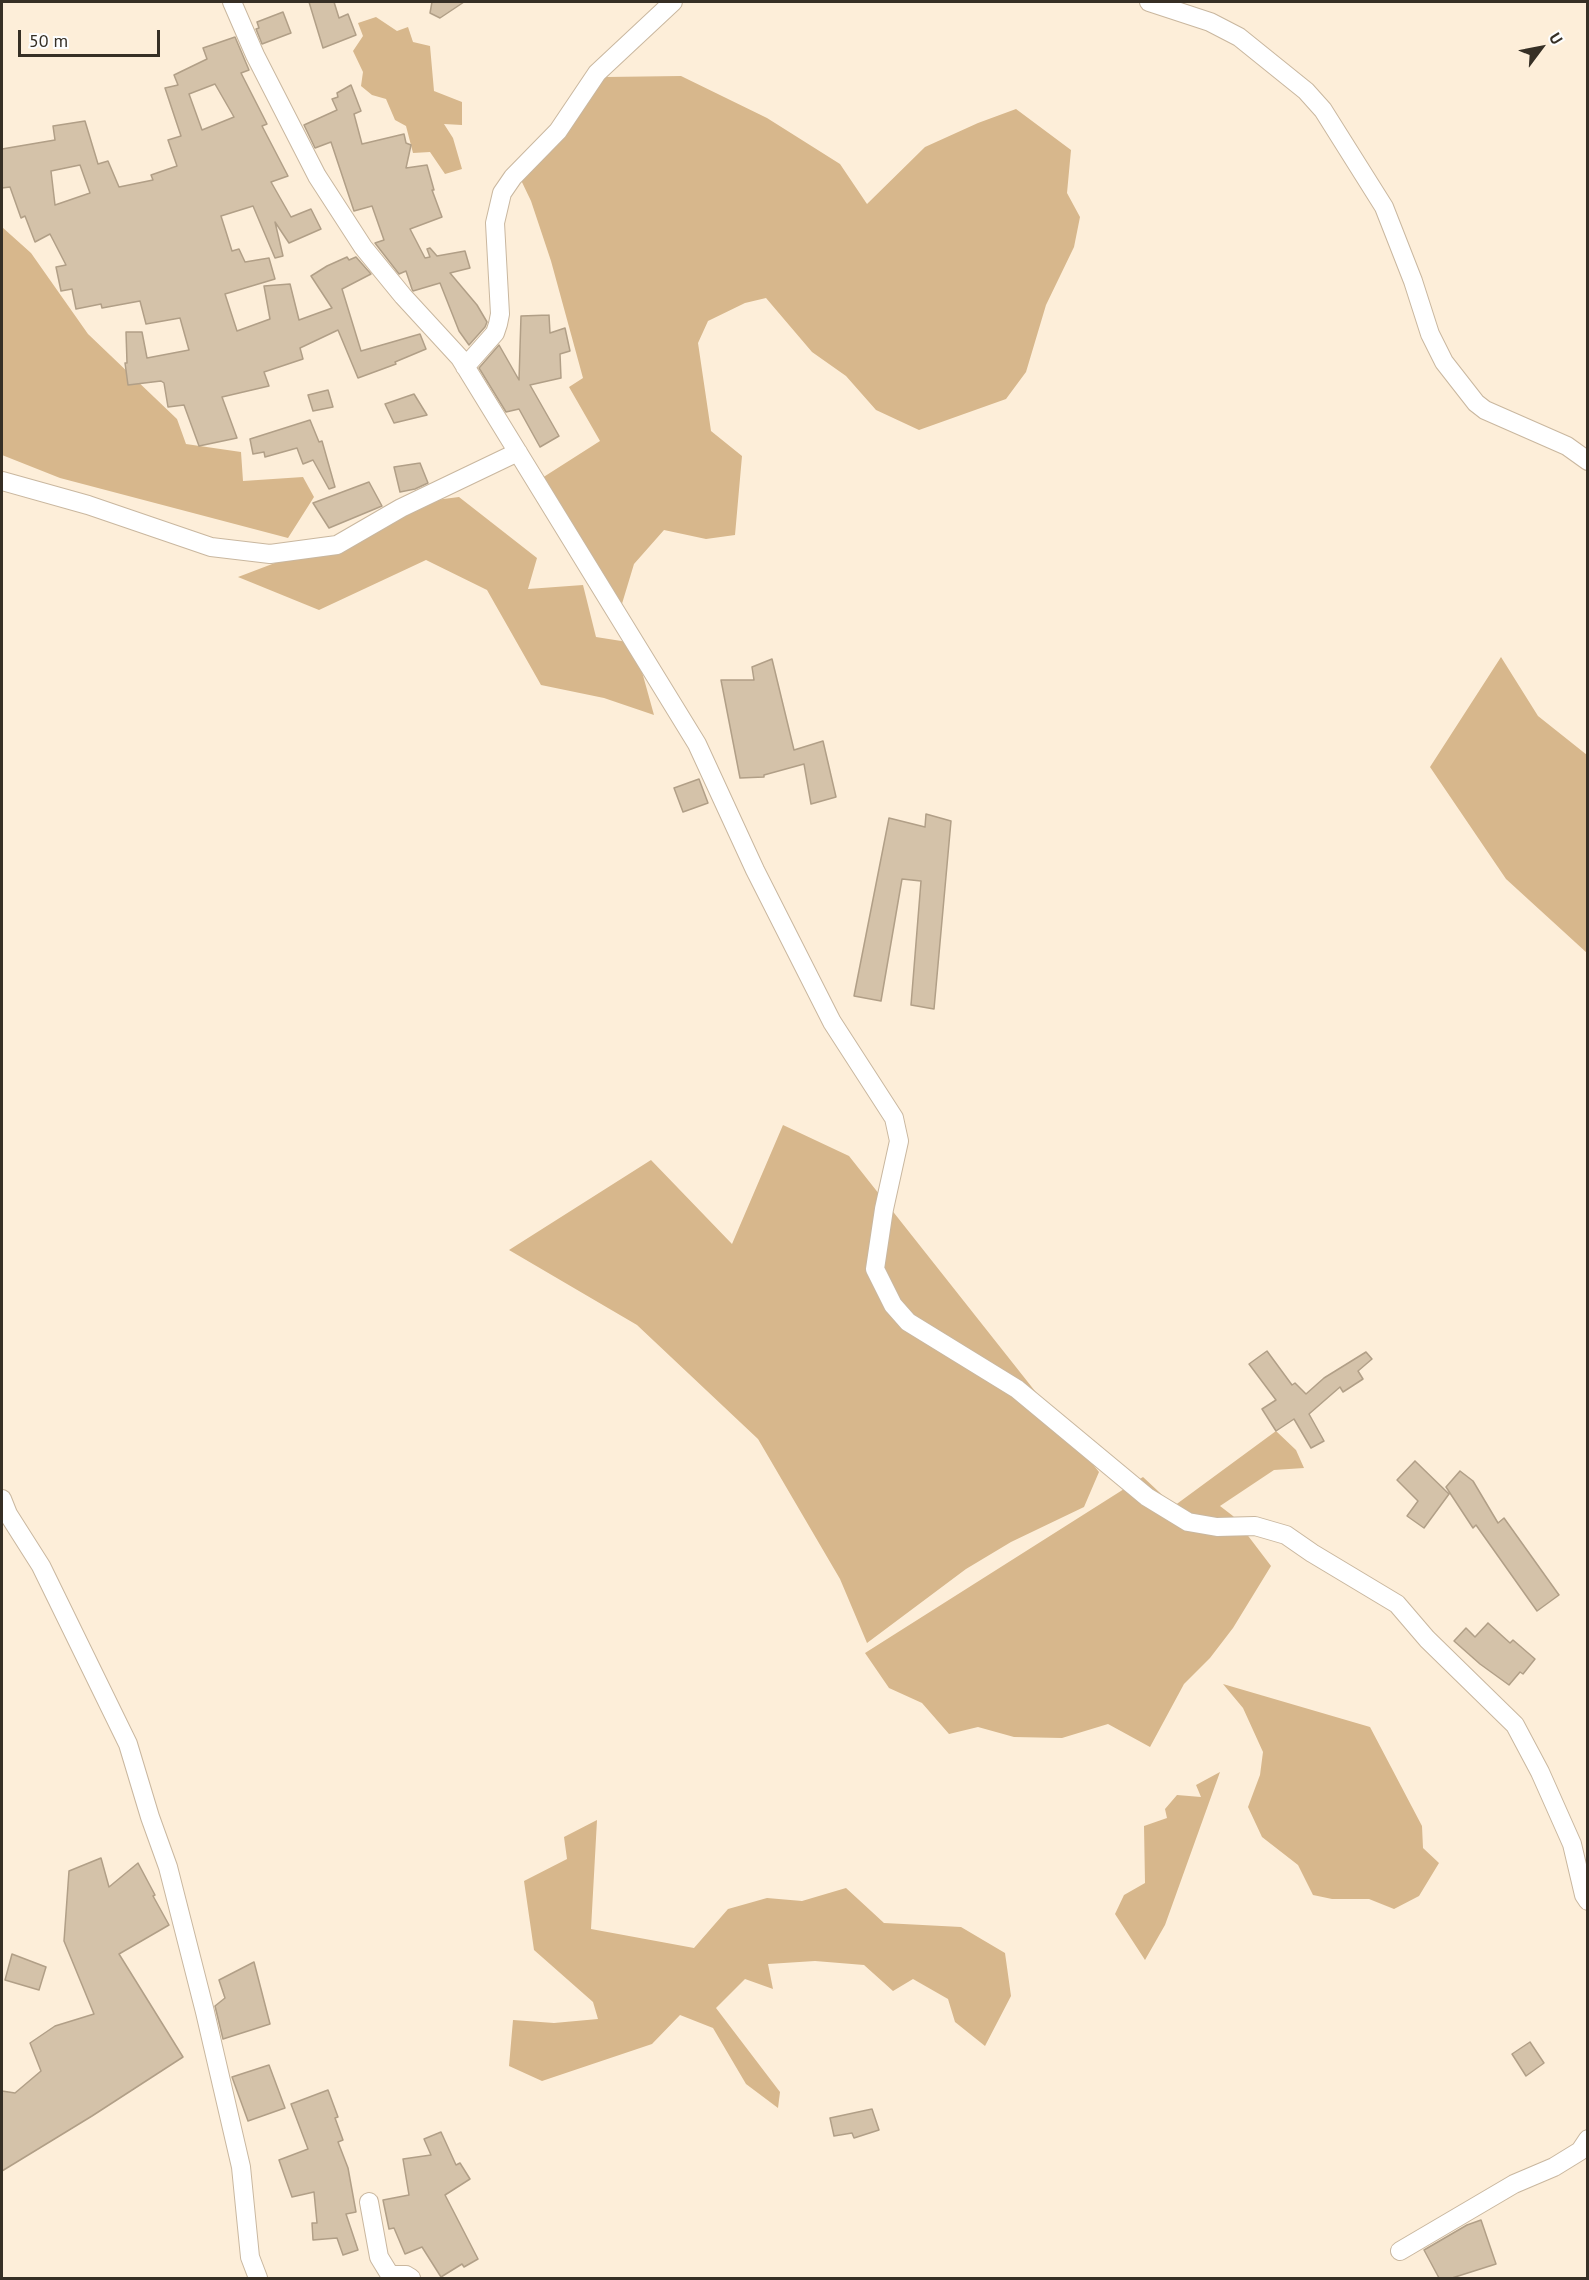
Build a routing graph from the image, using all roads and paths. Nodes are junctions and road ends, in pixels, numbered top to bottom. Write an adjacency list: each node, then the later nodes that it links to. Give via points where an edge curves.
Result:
1 (232, 2): 4 (street, via 317,176 363,247)
2 (673, 2): 4 (street, via 597,73 558,131 502,193 495,223 498,324 495,333)
3 (1149, 2): 6 (street, via 1210,22 1239,37 1306,91 1323,110 1384,207 1444,362 1485,410 1567,446)
4 (465, 367): 5 (street)
5 (518, 452): 7 (street, via 401,508 337,545 270,554 211,547 88,505); 9 (street, via 697,744 832,1022 894,1118 899,1141 875,1269 893,1305 908,1322 1017,1389 1147,1497 1188,1522 1217,1527 1255,1526 1286,1535 1397,1604 1426,1639 1515,1725 1572,1844)
6 (1587, 461)
7 (2, 481)
8 (2, 1499): 13 (street, via 42,1566 128,1744 168,1867 205,2012 241,2168 250,2257)
9 (1587, 1901)
10 (1587, 2139): 12 (street, via 1580,2151 1554,2167 1514,2184)
11 (369, 2202): 14 (street, via 379,2257 390,2275)
12 (1400, 2251)
13 (258, 2278)
14 (411, 2278)

